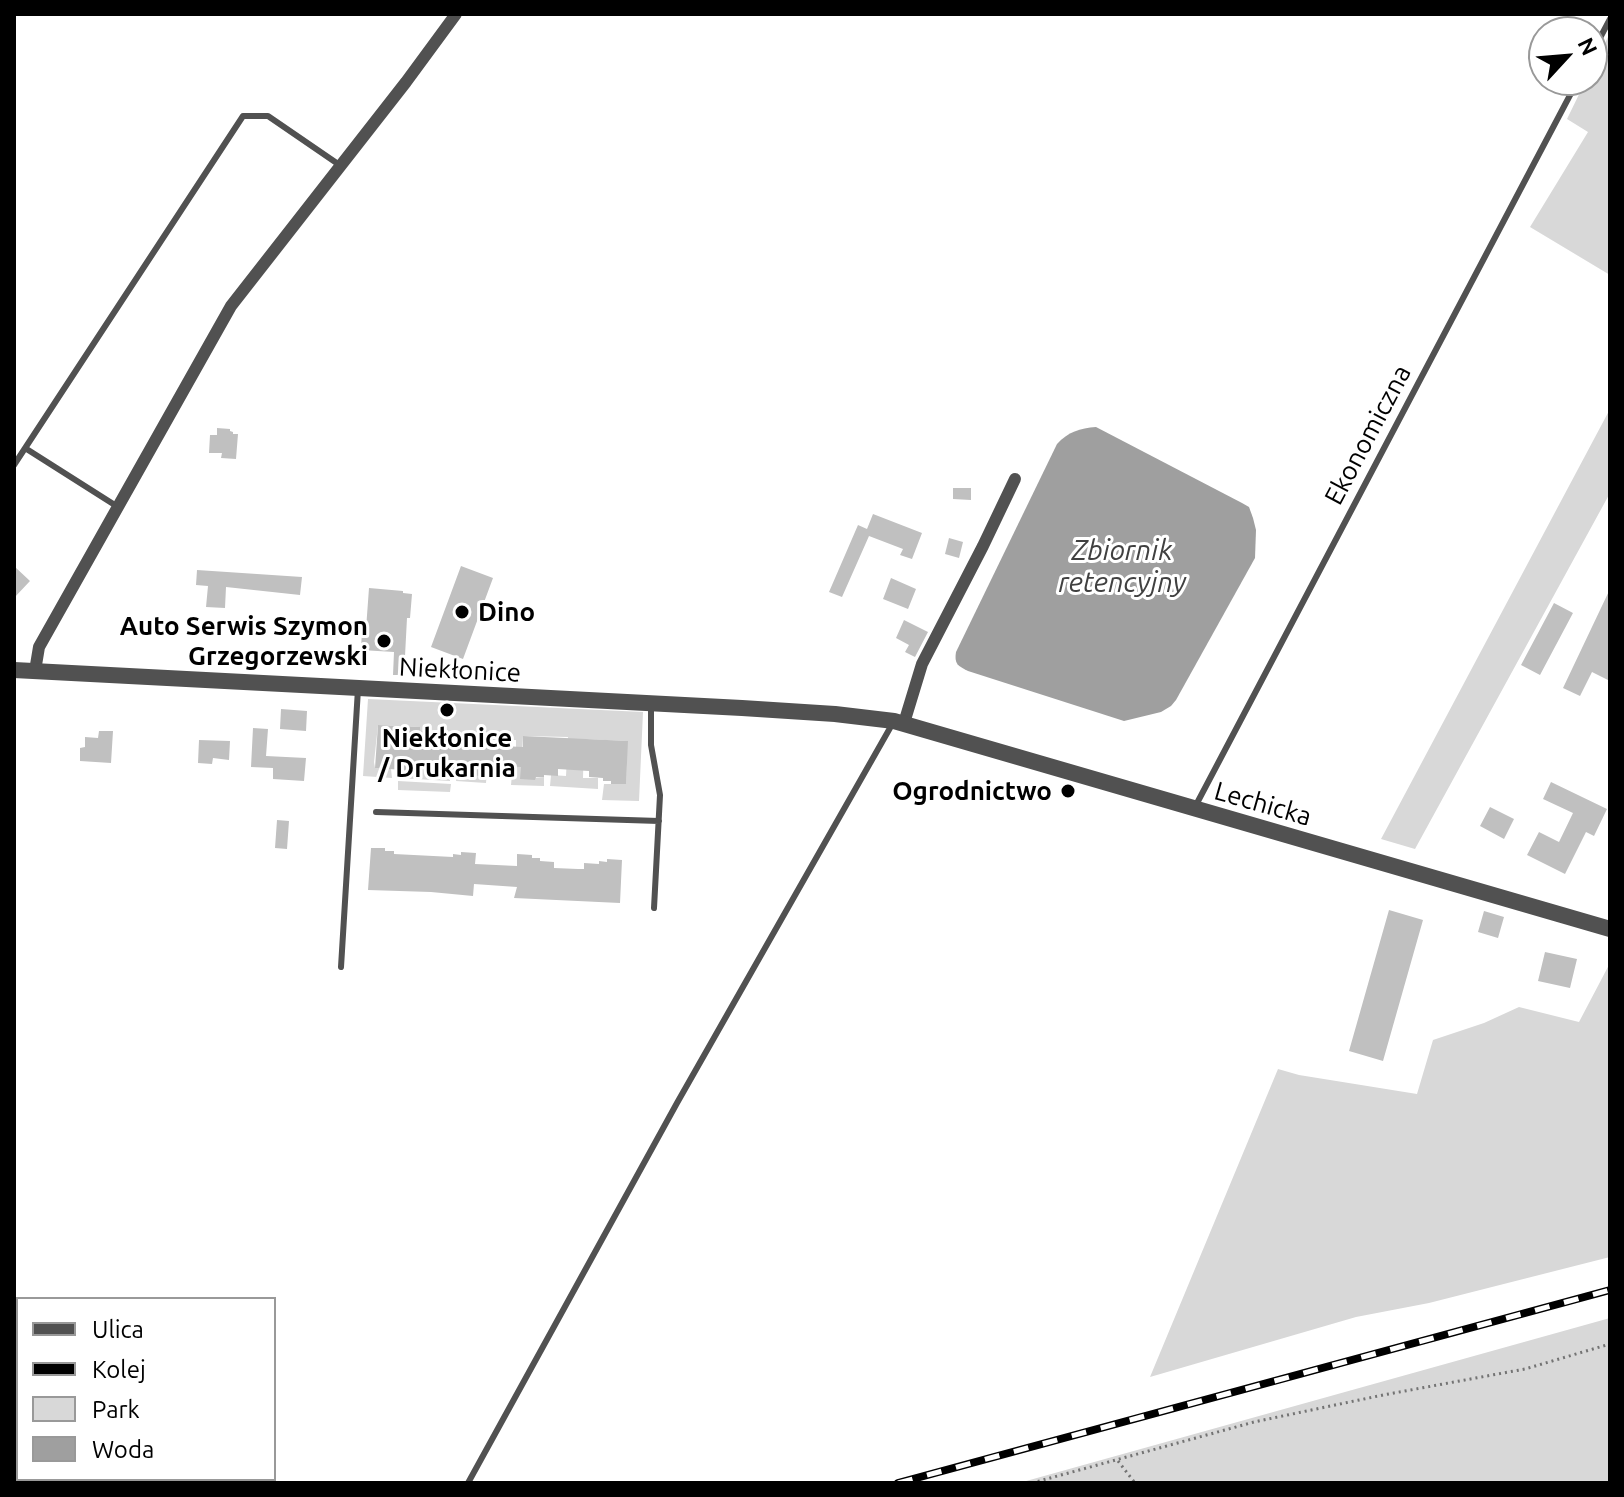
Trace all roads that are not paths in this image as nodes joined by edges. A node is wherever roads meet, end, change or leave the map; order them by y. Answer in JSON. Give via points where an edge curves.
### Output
{"nodes":[{"id":1,"x":456,"y":14,"type":"edge"},
{"id":2,"x":1570,"y":96,"type":"edge"},
{"id":3,"x":341,"y":166,"type":"junction"},
{"id":4,"x":25,"y":448,"type":"junction"},
{"id":5,"x":14,"y":465,"type":"edge"},
{"id":6,"x":1015,"y":479,"type":"dead end"},
{"id":7,"x":118,"y":507,"type":"junction"},
{"id":8,"x":14,"y":670,"type":"edge"},
{"id":9,"x":35,"y":671,"type":"junction"},
{"id":10,"x":358,"y":689,"type":"junction"},
{"id":11,"x":651,"y":704,"type":"junction"},
{"id":12,"x":899,"y":722,"type":"junction"},
{"id":13,"x":1195,"y":809,"type":"junction"},
{"id":14,"x":376,"y":812,"type":"dead end"},
{"id":15,"x":659,"y":821,"type":"junction"},
{"id":16,"x":654,"y":908,"type":"dead end"},
{"id":17,"x":1610,"y":929,"type":"edge"},
{"id":18,"x":341,"y":967,"type":"dead end"},
{"id":19,"x":468,"y":1483,"type":"edge"}],
"edges":[{"from":1,"to":3,"type":"street"},
{"from":2,"to":13,"type":"lane","name":"Ekonomiczna"},
{"from":3,"to":4,"type":"lane","via":[[268,116],[243,116]]},
{"from":3,"to":7,"type":"street","via":[[231,306]]},
{"from":4,"to":5,"type":"lane"},
{"from":4,"to":7,"type":"lane"},
{"from":6,"to":12,"type":"street","via":[[922,664]]},
{"from":7,"to":9,"type":"street","via":[[39,647]]},
{"from":8,"to":9,"type":"street","name":"Niekłonice"},
{"from":9,"to":10,"type":"street","name":"Niekłonice"},
{"from":10,"to":11,"type":"street","name":"Niekłonice"},
{"from":10,"to":18,"type":"lane"},
{"from":11,"to":12,"type":"street","name":"Niekłonice"},
{"from":11,"to":15,"type":"lane"},
{"from":12,"to":13,"type":"street","name":"Lechicka"},
{"from":12,"to":19,"type":"lane","via":[[677,1103]]},
{"from":13,"to":17,"type":"street","name":"Lechicka"},
{"from":14,"to":15,"type":"lane"},
{"from":15,"to":16,"type":"lane"}]}
